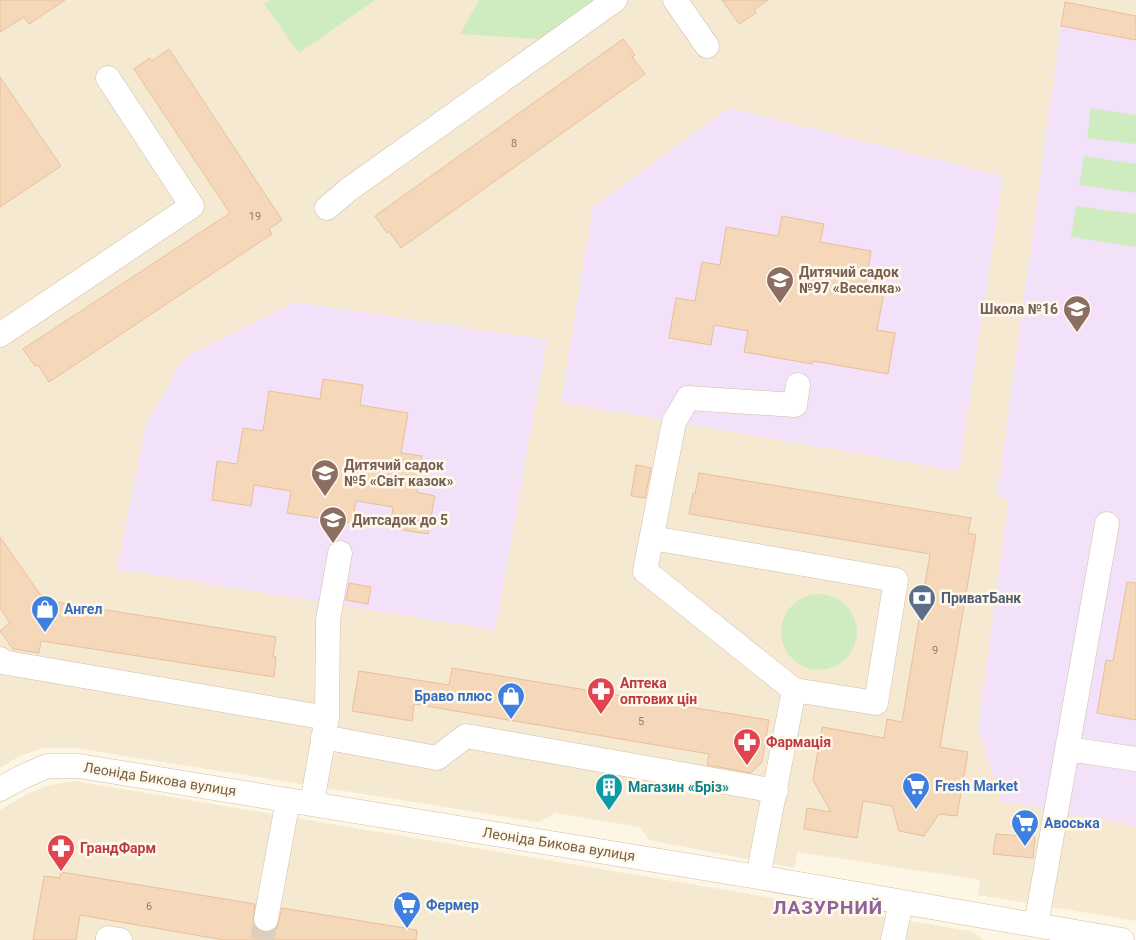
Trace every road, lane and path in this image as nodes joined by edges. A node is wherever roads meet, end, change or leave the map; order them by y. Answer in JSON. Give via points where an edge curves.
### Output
{"nodes":[{"id":1,"x":616,"y":0,"type":"edge"},
{"id":2,"x":675,"y":0,"type":"edge"},
{"id":3,"x":707,"y":46,"type":"dead end"},
{"id":4,"x":108,"y":78,"type":"dead end"},
{"id":5,"x":328,"y":208,"type":"dead end"},
{"id":6,"x":0,"y":335,"type":"edge"},
{"id":7,"x":798,"y":385,"type":"dead end"},
{"id":8,"x":1107,"y":524,"type":"dead end"},
{"id":9,"x":652,"y":538,"type":"junction"},
{"id":10,"x":340,"y":553,"type":"dead end"},
{"id":11,"x":0,"y":659,"type":"edge"},
{"id":12,"x":794,"y":690,"type":"junction"},
{"id":13,"x":325,"y":728,"type":"junction"},
{"id":14,"x":1067,"y":749,"type":"junction"},
{"id":15,"x":1136,"y":759,"type":"edge"},
{"id":16,"x":0,"y":790,"type":"edge"},
{"id":17,"x":776,"y":791,"type":"junction"},
{"id":18,"x":288,"y":800,"type":"junction"},
{"id":19,"x":312,"y":804,"type":"junction"},
{"id":20,"x":758,"y":877,"type":"junction"},
{"id":21,"x":901,"y":902,"type":"junction"},
{"id":22,"x":266,"y":918,"type":"tunnel mouth"},
{"id":23,"x":1036,"y":925,"type":"junction"},
{"id":24,"x":108,"y":940,"type":"edge"},
{"id":25,"x":120,"y":940,"type":"edge"},
{"id":26,"x":893,"y":940,"type":"edge"},
{"id":27,"x":1122,"y":940,"type":"edge"}],
"edges":[{"from":1,"to":5,"type":"street"},
{"from":2,"to":3,"type":"street"},
{"from":4,"to":6,"type":"street","via":[[192,206]]},
{"from":7,"to":9,"type":"street","via":[[795,405],[688,398],[674,422]]},
{"from":8,"to":14,"type":"street"},
{"from":9,"to":12,"type":"street","via":[[645,571]]},
{"from":9,"to":12,"type":"street","via":[[896,580],[876,703]]},
{"from":10,"to":13,"type":"street","via":[[328,620]]},
{"from":11,"to":13,"type":"street","via":[[2,662]]},
{"from":12,"to":17,"type":"street"},
{"from":13,"to":17,"type":"street","via":[[437,758],[466,736]]},
{"from":13,"to":19,"type":"street"},
{"from":14,"to":15,"type":"street"},
{"from":14,"to":23,"type":"street"},
{"from":16,"to":18,"type":"street","name":"Леоніда Бикова вулиця","via":[[46,766],[79,766]]},
{"from":17,"to":20,"type":"street"},
{"from":18,"to":19,"type":"street","name":"Леоніда Бикова вулиця"},
{"from":18,"to":22,"type":"street"},
{"from":19,"to":20,"type":"street","name":"Леоніда Бикова вулиця"},
{"from":20,"to":21,"type":"street","name":"Леоніда Бикова вулиця"},
{"from":21,"to":23,"type":"street","name":"Леоніда Бикова вулиця"},
{"from":21,"to":26,"type":"street"},
{"from":23,"to":27,"type":"street","name":"Леоніда Бикова вулиця"},
{"from":24,"to":25,"type":"street"}]}
